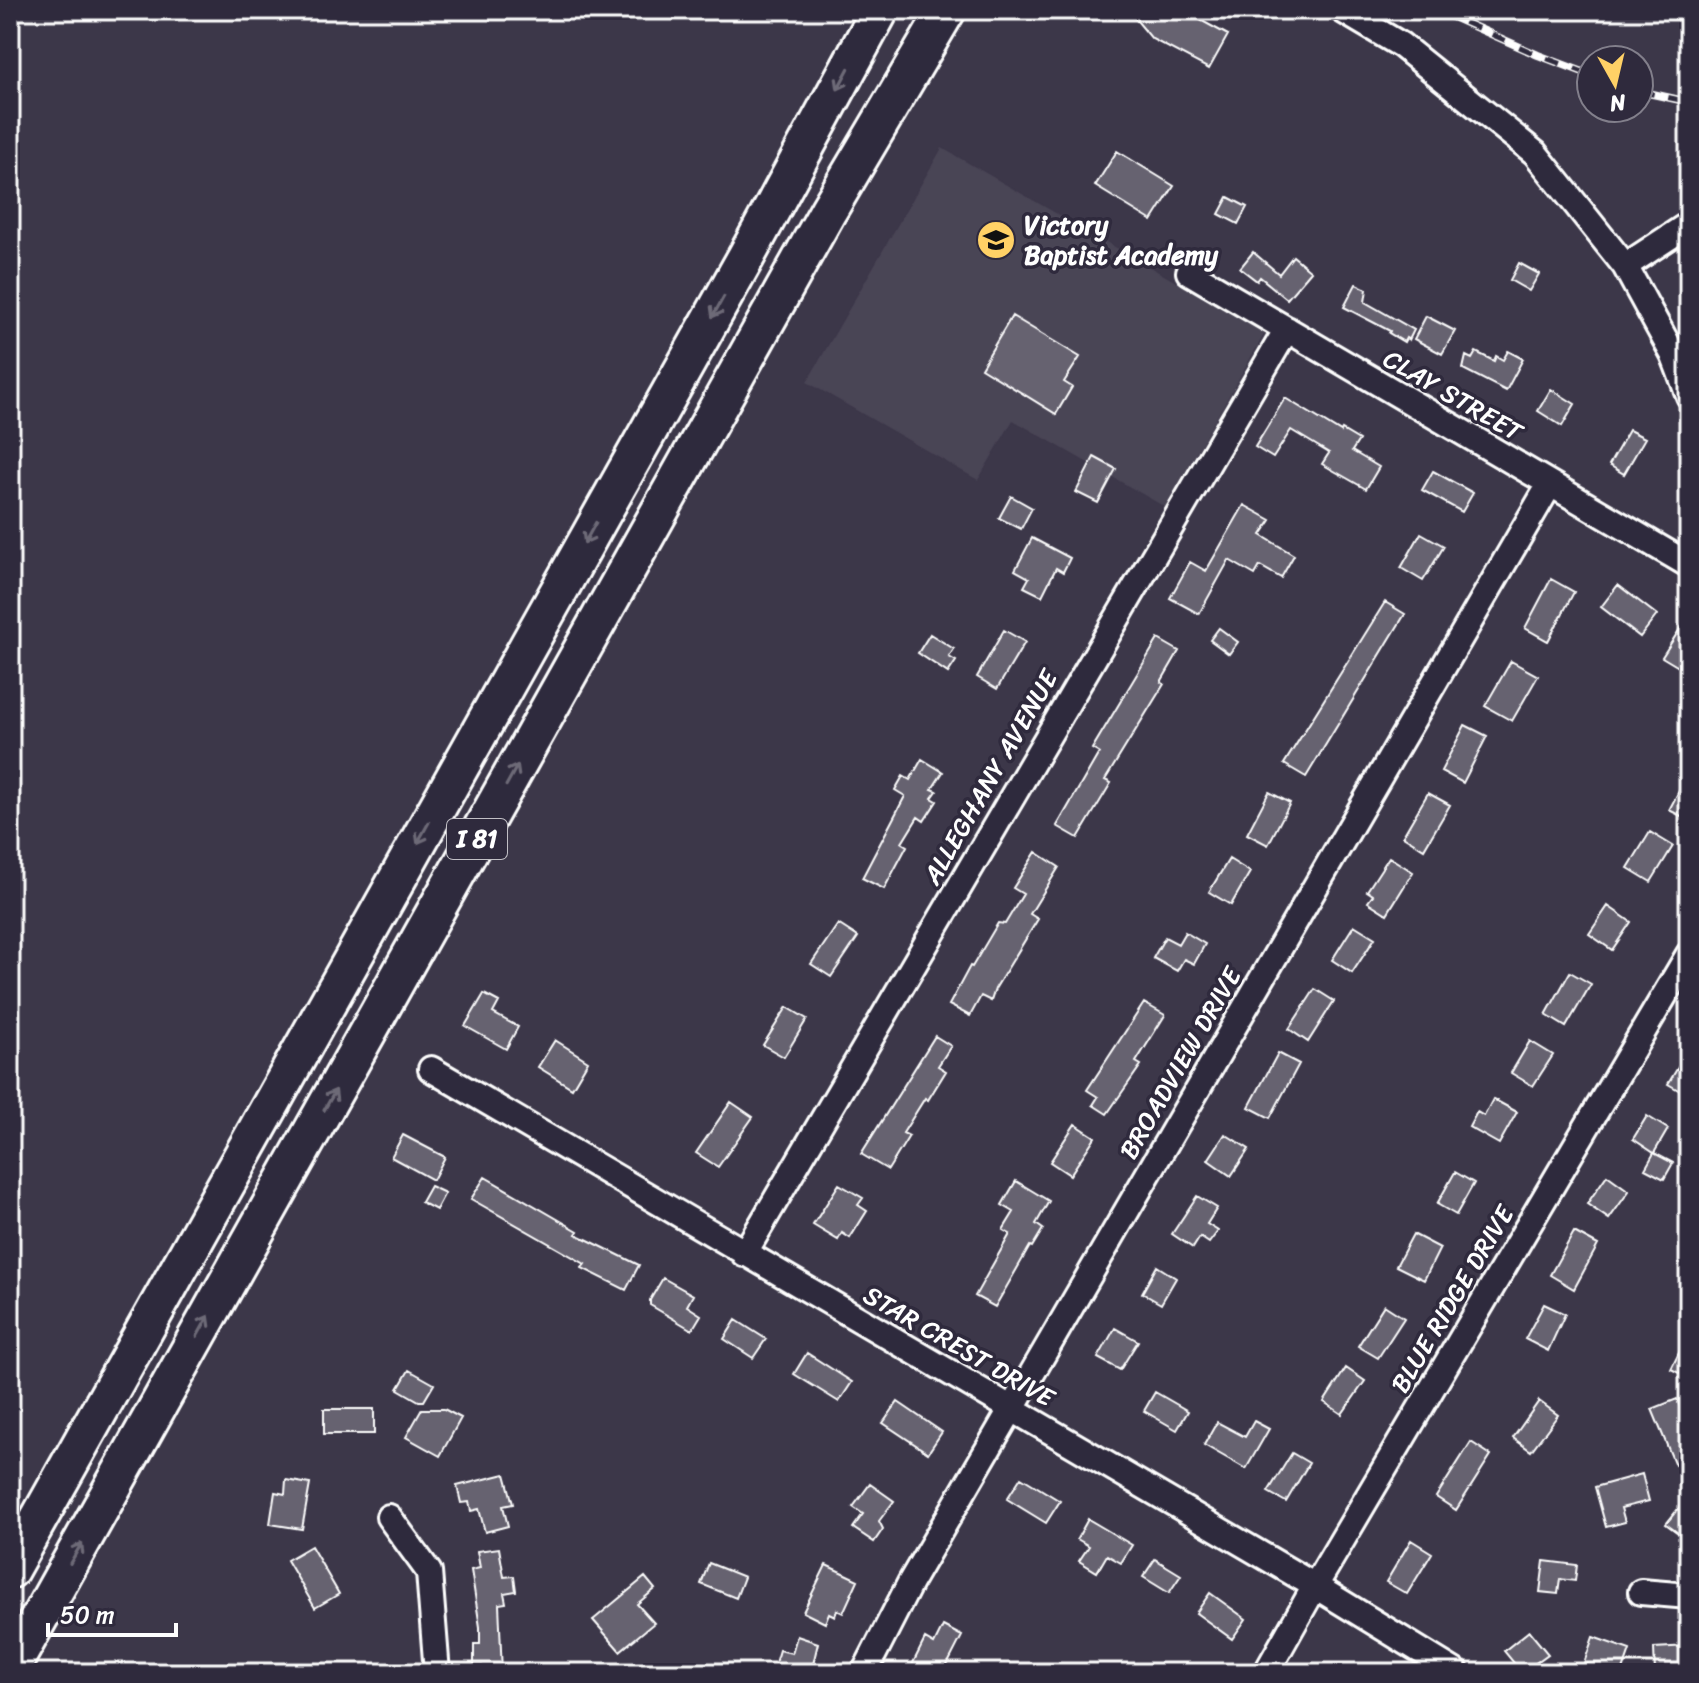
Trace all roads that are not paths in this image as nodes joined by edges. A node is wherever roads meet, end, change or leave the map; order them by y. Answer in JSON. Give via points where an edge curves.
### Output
{"nodes":[{"id":1,"x":880,"y":10,"type":"edge"},
{"id":2,"x":947,"y":10,"type":"edge"},
{"id":3,"x":1342,"y":10,"type":"edge"},
{"id":4,"x":1689,"y":224,"type":"edge"},
{"id":5,"x":1625,"y":266,"type":"junction"},
{"id":6,"x":1189,"y":272,"type":"dead end"},
{"id":7,"x":1287,"y":329,"type":"junction"},
{"id":8,"x":1689,"y":396,"type":"edge"},
{"id":9,"x":1550,"y":484,"type":"junction"},
{"id":10,"x":1689,"y":565,"type":"edge"},
{"id":11,"x":1689,"y":954,"type":"edge"},
{"id":12,"x":431,"y":1069,"type":"dead end"},
{"id":13,"x":744,"y":1254,"type":"junction"},
{"id":14,"x":1012,"y":1409,"type":"junction"},
{"id":15,"x":389,"y":1517,"type":"dead end"},
{"id":16,"x":10,"y":1570,"type":"edge"},
{"id":17,"x":1315,"y":1586,"type":"junction"},
{"id":18,"x":1641,"y":1592,"type":"dead end"},
{"id":19,"x":1689,"y":1596,"type":"edge"},
{"id":20,"x":10,"y":1670,"type":"edge"},
{"id":21,"x":437,"y":1673,"type":"edge"},
{"id":22,"x":864,"y":1673,"type":"edge"},
{"id":23,"x":1266,"y":1673,"type":"edge"},
{"id":24,"x":1457,"y":1673,"type":"edge"}],
"edges":[{"from":1,"to":16,"type":"highway","number":"I 81","one_way":true},
{"from":20,"to":2,"type":"highway","number":"I 81","one_way":true,"via":[[812,239]]},
{"from":3,"to":5,"type":"street","via":[[1401,45],[1535,153]]},
{"from":4,"to":5,"type":"street"},
{"from":5,"to":8,"type":"street","via":[[1673,354]]},
{"from":6,"to":7,"type":"street","name":"CLAY STREET"},
{"from":7,"to":9,"type":"street","name":"CLAY STREET"},
{"from":7,"to":13,"type":"street","name":"ALLEGHANY AVENUE"},
{"from":9,"to":10,"type":"street","name":"CLAY STREET"},
{"from":9,"to":14,"type":"street","name":"BROADVIEW DRIVE"},
{"from":11,"to":17,"type":"street","name":"BLUE RIDGE DRIVE"},
{"from":12,"to":13,"type":"street","name":"STAR CREST DRIVE"},
{"from":13,"to":14,"type":"street","name":"STAR CREST DRIVE"},
{"from":14,"to":17,"type":"street","name":"STAR CREST DRIVE"},
{"from":14,"to":22,"type":"street","name":"BROADVIEW DRIVE"},
{"from":15,"to":21,"type":"street","via":[[429,1572]]},
{"from":17,"to":23,"type":"street","name":"BLUE RIDGE DRIVE"},
{"from":17,"to":24,"type":"street","name":"STAR CREST DRIVE"},
{"from":18,"to":19,"type":"street"}]}
